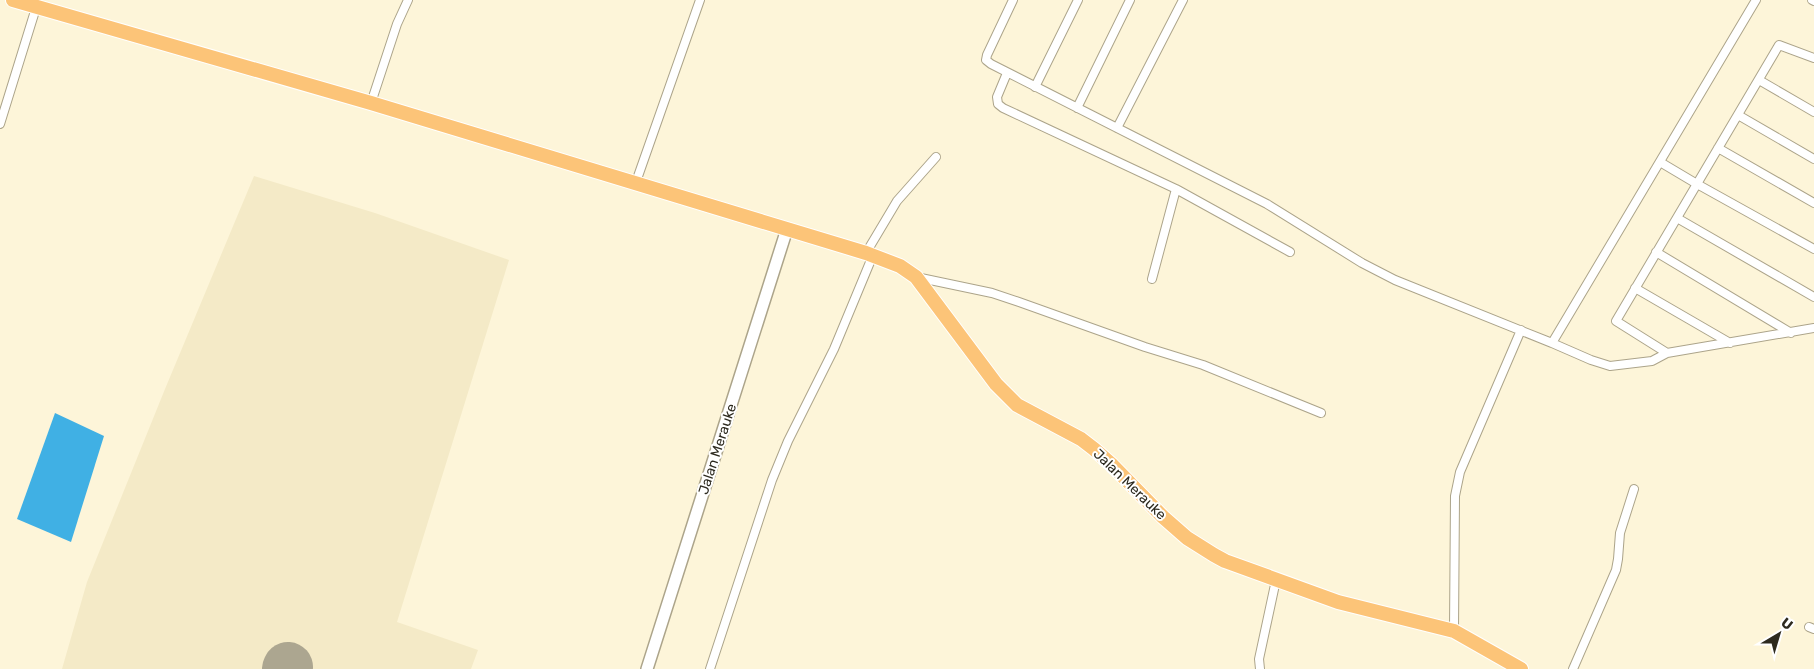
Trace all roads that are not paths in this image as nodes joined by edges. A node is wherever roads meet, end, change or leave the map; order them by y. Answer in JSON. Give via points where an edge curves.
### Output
{"nodes":[{"id":1,"x":13,"y":0,"type":"edge"},
{"id":2,"x":408,"y":0,"type":"edge"},
{"id":3,"x":700,"y":0,"type":"edge"},
{"id":4,"x":1013,"y":0,"type":"edge"},
{"id":5,"x":1078,"y":0,"type":"edge"},
{"id":6,"x":1130,"y":0,"type":"edge"},
{"id":7,"x":1183,"y":0,"type":"edge"},
{"id":8,"x":1756,"y":0,"type":"edge"},
{"id":9,"x":37,"y":5,"type":"edge"},
{"id":10,"x":1814,"y":58,"type":"edge"},
{"id":11,"x":1007,"y":73,"type":"junction"},
{"id":12,"x":1759,"y":80,"type":"junction"},
{"id":13,"x":1035,"y":87,"type":"junction"},
{"id":14,"x":371,"y":103,"type":"junction"},
{"id":15,"x":1077,"y":108,"type":"junction"},
{"id":16,"x":1814,"y":112,"type":"edge"},
{"id":17,"x":1738,"y":115,"type":"junction"},
{"id":18,"x":0,"y":124,"type":"edge"},
{"id":19,"x":1117,"y":128,"type":"junction"},
{"id":20,"x":1718,"y":148,"type":"junction"},
{"id":21,"x":936,"y":157,"type":"dead end"},
{"id":22,"x":1814,"y":159,"type":"edge"},
{"id":23,"x":1660,"y":162,"type":"junction"},
{"id":24,"x":636,"y":182,"type":"junction"},
{"id":25,"x":1697,"y":184,"type":"junction"},
{"id":26,"x":1176,"y":189,"type":"junction"},
{"id":27,"x":1814,"y":204,"type":"edge"},
{"id":28,"x":1677,"y":218,"type":"junction"},
{"id":29,"x":787,"y":229,"type":"junction"},
{"id":30,"x":1814,"y":249,"type":"edge"},
{"id":31,"x":1290,"y":252,"type":"dead end"},
{"id":32,"x":1656,"y":252,"type":"junction"},
{"id":33,"x":869,"y":254,"type":"junction"},
{"id":34,"x":916,"y":277,"type":"junction"},
{"id":35,"x":1152,"y":280,"type":"dead end"},
{"id":36,"x":1635,"y":288,"type":"junction"},
{"id":37,"x":1814,"y":297,"type":"edge"},
{"id":38,"x":1814,"y":328,"type":"edge"},
{"id":39,"x":1521,"y":330,"type":"junction"},
{"id":40,"x":1791,"y":333,"type":"junction"},
{"id":41,"x":1552,"y":343,"type":"junction"},
{"id":42,"x":1730,"y":343,"type":"junction"},
{"id":43,"x":1667,"y":353,"type":"junction"},
{"id":44,"x":1321,"y":413,"type":"dead end"},
{"id":45,"x":1634,"y":489,"type":"dead end"},
{"id":46,"x":1276,"y":580,"type":"junction"},
{"id":47,"x":1454,"y":630,"type":"junction"},
{"id":48,"x":647,"y":669,"type":"edge"},
{"id":49,"x":710,"y":669,"type":"edge"},
{"id":50,"x":1260,"y":669,"type":"edge"},
{"id":51,"x":1522,"y":669,"type":"edge"},
{"id":52,"x":1573,"y":669,"type":"edge"}],
"edges":[{"from":1,"to":9,"type":"highway","name":"Jalan Merauke"},
{"from":2,"to":14,"type":"street"},
{"from":3,"to":24,"type":"street"},
{"from":4,"to":11,"type":"street","via":[[986,57],[987,61]]},
{"from":5,"to":13,"type":"street"},
{"from":6,"to":15,"type":"street"},
{"from":7,"to":19,"type":"street"},
{"from":8,"to":23,"type":"street"},
{"from":9,"to":14,"type":"highway","name":"Jalan Merauke"},
{"from":9,"to":18,"type":"street"},
{"from":10,"to":12,"type":"street","via":[[1779,45]]},
{"from":11,"to":13,"type":"street"},
{"from":11,"to":26,"type":"street","via":[[997,97],[1003,108]]},
{"from":12,"to":16,"type":"street"},
{"from":12,"to":17,"type":"street"},
{"from":13,"to":15,"type":"street"},
{"from":14,"to":24,"type":"highway","name":"Jalan Merauke"},
{"from":15,"to":19,"type":"street"},
{"from":17,"to":20,"type":"street"},
{"from":17,"to":22,"type":"street"},
{"from":19,"to":39,"type":"street","via":[[1267,204],[1378,272]]},
{"from":20,"to":25,"type":"street"},
{"from":20,"to":27,"type":"street"},
{"from":21,"to":33,"type":"street","via":[[897,201]]},
{"from":23,"to":25,"type":"street"},
{"from":23,"to":41,"type":"street"},
{"from":24,"to":29,"type":"highway","name":"Jalan Merauke"},
{"from":25,"to":28,"type":"street"},
{"from":25,"to":30,"type":"street"},
{"from":26,"to":31,"type":"street"},
{"from":26,"to":35,"type":"street"},
{"from":28,"to":32,"type":"street"},
{"from":28,"to":37,"type":"street"},
{"from":29,"to":33,"type":"highway","name":"Jalan Merauke"},
{"from":29,"to":48,"type":"street","name":"Jalan Merauke"},
{"from":32,"to":36,"type":"street"},
{"from":32,"to":40,"type":"street"},
{"from":33,"to":34,"type":"highway","name":"Jalan Merauke","via":[[900,266]]},
{"from":33,"to":49,"type":"street","via":[[834,349],[788,440],[772,480]]},
{"from":34,"to":44,"type":"street","via":[[1019,302],[1203,365]]},
{"from":34,"to":46,"type":"highway","name":"Jalan Merauke","via":[[996,384],[1017,405],[1094,449],[1187,538],[1225,561]]},
{"from":36,"to":42,"type":"street"},
{"from":36,"to":43,"type":"street","via":[[1616,321]]},
{"from":38,"to":40,"type":"street"},
{"from":39,"to":41,"type":"street"},
{"from":39,"to":47,"type":"street","via":[[1458,480],[1455,496]]},
{"from":40,"to":42,"type":"street"},
{"from":41,"to":43,"type":"street","via":[[1610,366],[1652,361]]},
{"from":42,"to":43,"type":"street"},
{"from":45,"to":52,"type":"street","via":[[1620,533],[1616,570]]},
{"from":46,"to":47,"type":"highway","name":"Jalan Merauke","via":[[1338,602]]},
{"from":46,"to":50,"type":"street","via":[[1259,659]]},
{"from":47,"to":51,"type":"highway","name":"Jalan Merauke"}]}
